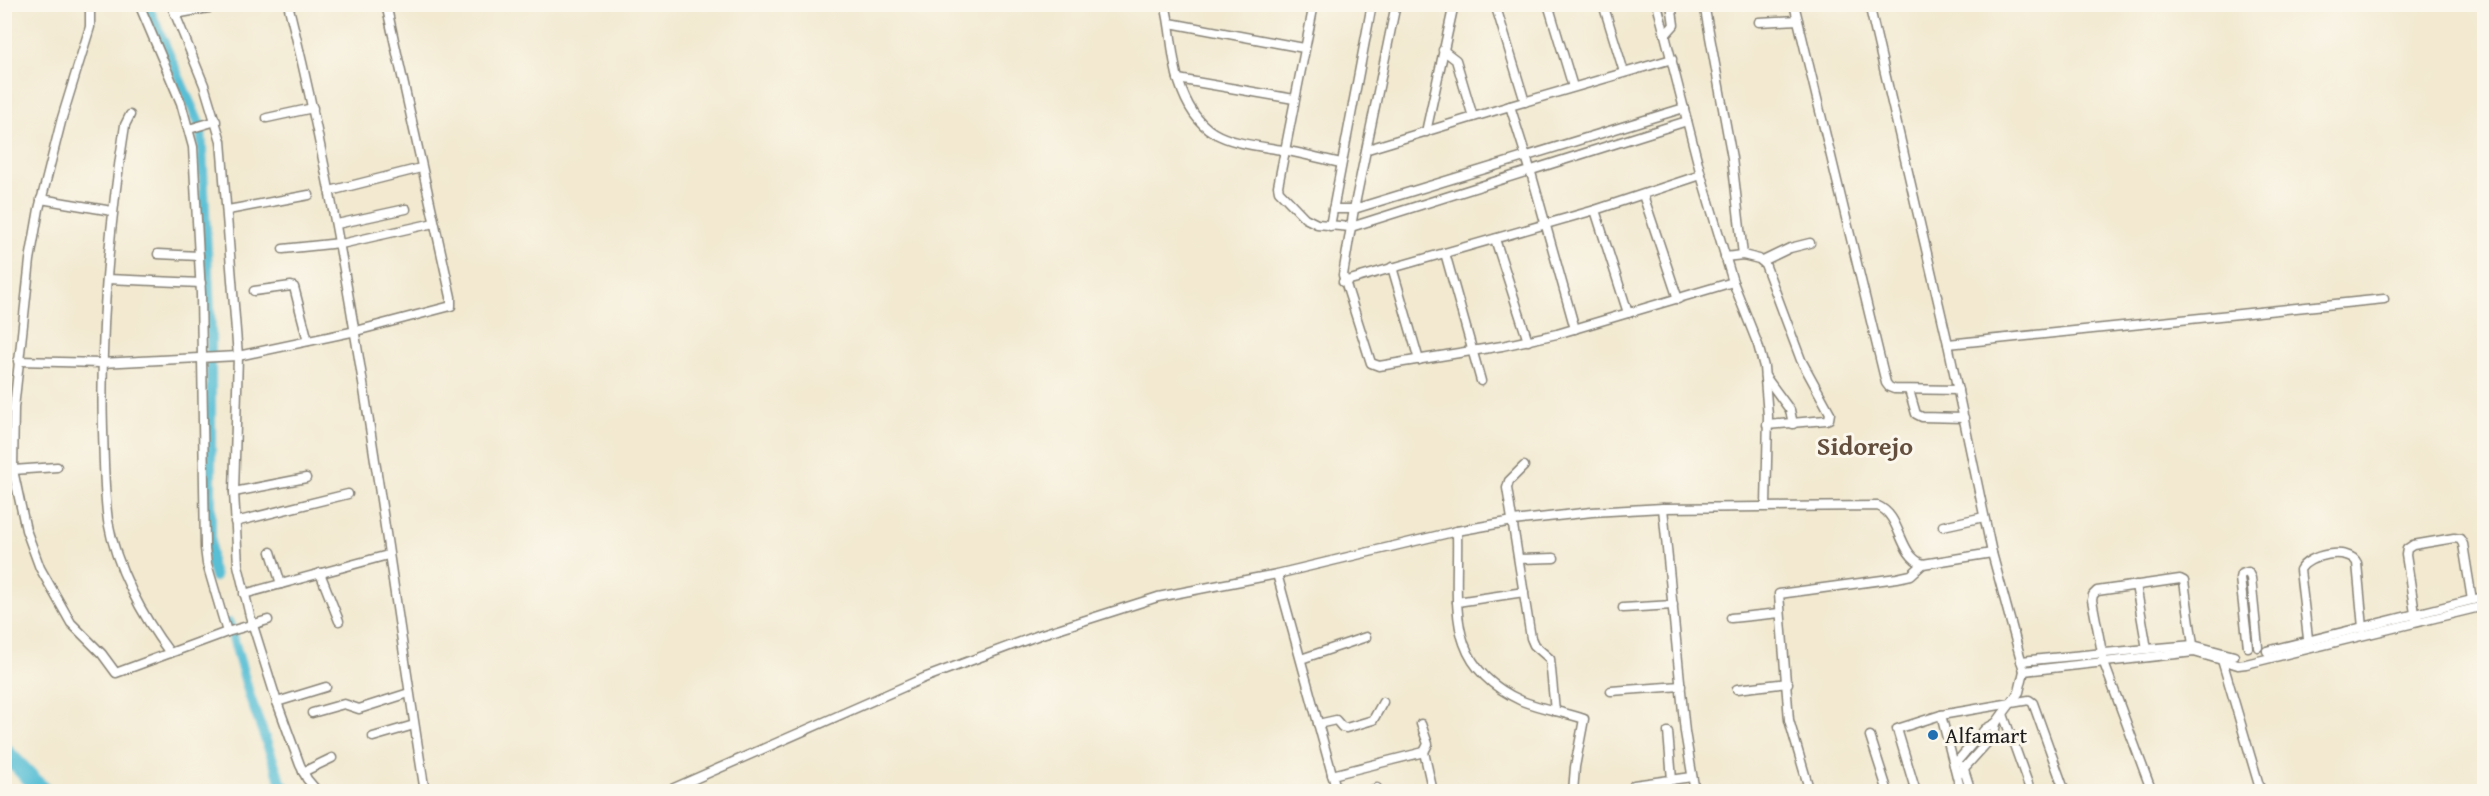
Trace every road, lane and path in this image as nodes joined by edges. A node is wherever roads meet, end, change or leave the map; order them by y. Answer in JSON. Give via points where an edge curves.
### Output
{"nodes":[{"id":1,"x":90,"y":4,"type":"edge"},
{"id":2,"x":139,"y":4,"type":"edge"},
{"id":3,"x":171,"y":4,"type":"edge"},
{"id":4,"x":288,"y":4,"type":"edge"},
{"id":5,"x":386,"y":4,"type":"edge"},
{"id":6,"x":1165,"y":4,"type":"edge"},
{"id":7,"x":1314,"y":4,"type":"edge"},
{"id":8,"x":1372,"y":4,"type":"edge"},
{"id":9,"x":1396,"y":4,"type":"edge"},
{"id":10,"x":1454,"y":4,"type":"edge"},
{"id":11,"x":1495,"y":4,"type":"edge"},
{"id":12,"x":1548,"y":4,"type":"edge"},
{"id":13,"x":1603,"y":4,"type":"edge"},
{"id":14,"x":1657,"y":4,"type":"edge"},
{"id":15,"x":1671,"y":4,"type":"edge"},
{"id":16,"x":1704,"y":4,"type":"edge"},
{"id":17,"x":1794,"y":4,"type":"edge"},
{"id":18,"x":1869,"y":4,"type":"edge"},
{"id":19,"x":214,"y":7,"type":"dead end"},
{"id":20,"x":174,"y":14,"type":"junction"},
{"id":21,"x":1798,"y":20,"type":"junction"},
{"id":22,"x":1759,"y":22,"type":"dead end"},
{"id":23,"x":1170,"y":23,"type":"junction"},
{"id":24,"x":1665,"y":34,"type":"junction"},
{"id":25,"x":1304,"y":48,"type":"junction"},
{"id":26,"x":1443,"y":51,"type":"junction"},
{"id":27,"x":1672,"y":59,"type":"junction"},
{"id":28,"x":1624,"y":72,"type":"junction"},
{"id":29,"x":1178,"y":79,"type":"junction"},
{"id":30,"x":1573,"y":87,"type":"junction"},
{"id":31,"x":1294,"y":99,"type":"junction"},
{"id":32,"x":1525,"y":102,"type":"junction"},
{"id":33,"x":1510,"y":106,"type":"junction"},
{"id":34,"x":313,"y":108,"type":"junction"},
{"id":35,"x":1684,"y":108,"type":"junction"},
{"id":36,"x":130,"y":115,"type":"dead end"},
{"id":37,"x":1473,"y":117,"type":"junction"},
{"id":38,"x":267,"y":118,"type":"dead end"},
{"id":39,"x":1687,"y":121,"type":"junction"},
{"id":40,"x":213,"y":122,"type":"junction"},
{"id":41,"x":190,"y":129,"type":"junction"},
{"id":42,"x":1426,"y":132,"type":"junction"},
{"id":43,"x":1368,"y":149,"type":"junction"},
{"id":44,"x":1285,"y":150,"type":"junction"},
{"id":45,"x":1527,"y":157,"type":"junction"},
{"id":46,"x":1341,"y":163,"type":"junction"},
{"id":47,"x":422,"y":168,"type":"junction"},
{"id":48,"x":1530,"y":169,"type":"junction"},
{"id":49,"x":1701,"y":175,"type":"junction"},
{"id":50,"x":330,"y":191,"type":"junction"},
{"id":51,"x":309,"y":195,"type":"dead end"},
{"id":52,"x":1643,"y":195,"type":"junction"},
{"id":53,"x":41,"y":200,"type":"junction"},
{"id":54,"x":406,"y":209,"type":"dead end"},
{"id":55,"x":1333,"y":209,"type":"junction"},
{"id":56,"x":1354,"y":209,"type":"junction"},
{"id":57,"x":228,"y":210,"type":"junction"},
{"id":58,"x":1595,"y":210,"type":"junction"},
{"id":59,"x":112,"y":211,"type":"junction"},
{"id":60,"x":434,"y":223,"type":"junction"},
{"id":61,"x":338,"y":224,"type":"junction"},
{"id":62,"x":1545,"y":224,"type":"junction"},
{"id":63,"x":1330,"y":226,"type":"junction"},
{"id":64,"x":1351,"y":227,"type":"junction"},
{"id":65,"x":1495,"y":239,"type":"junction"},
{"id":66,"x":1810,"y":243,"type":"dead end"},
{"id":67,"x":340,"y":244,"type":"junction"},
{"id":68,"x":283,"y":249,"type":"dead end"},
{"id":69,"x":1444,"y":253,"type":"junction"},
{"id":70,"x":158,"y":254,"type":"dead end"},
{"id":71,"x":1743,"y":255,"type":"junction"},
{"id":72,"x":199,"y":256,"type":"junction"},
{"id":73,"x":1725,"y":256,"type":"junction"},
{"id":74,"x":1762,"y":261,"type":"junction"},
{"id":75,"x":1392,"y":267,"type":"junction"},
{"id":76,"x":107,"y":279,"type":"junction"},
{"id":77,"x":1343,"y":282,"type":"junction"},
{"id":78,"x":1732,"y":282,"type":"junction"},
{"id":79,"x":201,"y":283,"type":"junction"},
{"id":80,"x":254,"y":291,"type":"dead end"},
{"id":81,"x":1678,"y":299,"type":"junction"},
{"id":82,"x":2384,"y":299,"type":"dead end"},
{"id":83,"x":1628,"y":313,"type":"junction"},
{"id":84,"x":1575,"y":329,"type":"junction"},
{"id":85,"x":356,"y":331,"type":"junction"},
{"id":86,"x":308,"y":341,"type":"junction"},
{"id":87,"x":1528,"y":341,"type":"junction"},
{"id":88,"x":1948,"y":344,"type":"junction"},
{"id":89,"x":1473,"y":351,"type":"junction"},
{"id":90,"x":234,"y":357,"type":"junction"},
{"id":91,"x":204,"y":359,"type":"junction"},
{"id":92,"x":1419,"y":360,"type":"junction"},
{"id":93,"x":18,"y":361,"type":"junction"},
{"id":94,"x":101,"y":363,"type":"junction"},
{"id":95,"x":1765,"y":376,"type":"junction"},
{"id":96,"x":1481,"y":381,"type":"dead end"},
{"id":97,"x":1909,"y":390,"type":"junction"},
{"id":98,"x":1958,"y":390,"type":"junction"},
{"id":99,"x":1964,"y":418,"type":"junction"},
{"id":100,"x":1792,"y":424,"type":"junction"},
{"id":101,"x":1767,"y":425,"type":"junction"},
{"id":102,"x":1524,"y":466,"type":"dead end"},
{"id":103,"x":57,"y":467,"type":"dead end"},
{"id":104,"x":13,"y":470,"type":"junction"},
{"id":105,"x":306,"y":478,"type":"dead end"},
{"id":106,"x":234,"y":492,"type":"junction"},
{"id":107,"x":348,"y":494,"type":"dead end"},
{"id":108,"x":1766,"y":506,"type":"junction"},
{"id":109,"x":1663,"y":508,"type":"junction"},
{"id":110,"x":1984,"y":517,"type":"junction"},
{"id":111,"x":1513,"y":521,"type":"junction"},
{"id":112,"x":235,"y":522,"type":"junction"},
{"id":113,"x":1943,"y":526,"type":"dead end"},
{"id":114,"x":1454,"y":532,"type":"junction"},
{"id":115,"x":271,"y":552,"type":"dead end"},
{"id":116,"x":1992,"y":554,"type":"junction"},
{"id":117,"x":388,"y":555,"type":"junction"},
{"id":118,"x":1554,"y":558,"type":"dead end"},
{"id":119,"x":1519,"y":559,"type":"junction"},
{"id":120,"x":1923,"y":564,"type":"junction"},
{"id":121,"x":320,"y":573,"type":"junction"},
{"id":122,"x":1277,"y":574,"type":"junction"},
{"id":123,"x":281,"y":584,"type":"junction"},
{"id":124,"x":2136,"y":585,"type":"junction"},
{"id":125,"x":1524,"y":592,"type":"junction"},
{"id":126,"x":244,"y":594,"type":"junction"},
{"id":127,"x":2484,"y":597,"type":"edge"},
{"id":128,"x":2472,"y":600,"type":"junction"},
{"id":129,"x":1457,"y":602,"type":"junction"},
{"id":130,"x":1673,"y":605,"type":"junction"},
{"id":131,"x":2484,"y":606,"type":"edge"},
{"id":132,"x":1623,"y":608,"type":"dead end"},
{"id":133,"x":1780,"y":613,"type":"junction"},
{"id":134,"x":1731,"y":618,"type":"dead end"},
{"id":135,"x":2416,"y":619,"type":"junction"},
{"id":136,"x":268,"y":620,"type":"dead end"},
{"id":137,"x":339,"y":621,"type":"dead end"},
{"id":138,"x":252,"y":624,"type":"junction"},
{"id":139,"x":2363,"y":628,"type":"junction"},
{"id":140,"x":228,"y":632,"type":"junction"},
{"id":141,"x":1365,"y":637,"type":"dead end"},
{"id":142,"x":2309,"y":646,"type":"junction"},
{"id":143,"x":2248,"y":647,"type":"junction"},
{"id":144,"x":2194,"y":648,"type":"junction"},
{"id":145,"x":2147,"y":649,"type":"junction"},
{"id":146,"x":2265,"y":652,"type":"junction"},
{"id":147,"x":170,"y":653,"type":"junction"},
{"id":148,"x":1301,"y":659,"type":"junction"},
{"id":149,"x":2103,"y":659,"type":"junction"},
{"id":150,"x":2229,"y":660,"type":"junction"},
{"id":151,"x":2022,"y":661,"type":"junction"},
{"id":152,"x":2024,"y":671,"type":"junction"},
{"id":153,"x":1788,"y":683,"type":"junction"},
{"id":154,"x":1681,"y":686,"type":"junction"},
{"id":155,"x":326,"y":687,"type":"dead end"},
{"id":156,"x":1737,"y":689,"type":"dead end"},
{"id":157,"x":1611,"y":691,"type":"dead end"},
{"id":158,"x":409,"y":693,"type":"junction"},
{"id":159,"x":277,"y":702,"type":"junction"},
{"id":160,"x":1383,"y":702,"type":"dead end"},
{"id":161,"x":2010,"y":704,"type":"junction"},
{"id":162,"x":1555,"y":711,"type":"junction"},
{"id":163,"x":312,"y":713,"type":"dead end"},
{"id":164,"x":2002,"y":714,"type":"junction"},
{"id":165,"x":1941,"y":716,"type":"junction"},
{"id":166,"x":1996,"y":723,"type":"junction"},
{"id":167,"x":1318,"y":724,"type":"junction"},
{"id":168,"x":1421,"y":724,"type":"dead end"},
{"id":169,"x":414,"y":725,"type":"junction"},
{"id":170,"x":1668,"y":732,"type":"dead end"},
{"id":171,"x":1870,"y":736,"type":"dead end"},
{"id":172,"x":373,"y":737,"type":"dead end"},
{"id":173,"x":1978,"y":737,"type":"junction"},
{"id":174,"x":1986,"y":744,"type":"junction"},
{"id":175,"x":1424,"y":752,"type":"junction"},
{"id":176,"x":1961,"y":757,"type":"junction"},
{"id":177,"x":332,"y":758,"type":"dead end"},
{"id":178,"x":1954,"y":765,"type":"junction"},
{"id":179,"x":1963,"y":768,"type":"junction"},
{"id":180,"x":303,"y":772,"type":"junction"},
{"id":181,"x":1332,"y":776,"type":"junction"},
{"id":182,"x":1957,"y":776,"type":"junction"},
{"id":183,"x":1692,"y":777,"type":"junction"},
{"id":184,"x":1672,"y":780,"type":"junction"},
{"id":185,"x":1634,"y":785,"type":"dead end"},
{"id":186,"x":1377,"y":788,"type":"dead end"},
{"id":187,"x":318,"y":792,"type":"edge"},
{"id":188,"x":425,"y":792,"type":"edge"},
{"id":189,"x":665,"y":792,"type":"edge"},
{"id":190,"x":1337,"y":792,"type":"edge"},
{"id":191,"x":1367,"y":792,"type":"edge"},
{"id":192,"x":1433,"y":792,"type":"edge"},
{"id":193,"x":1573,"y":792,"type":"edge"},
{"id":194,"x":1695,"y":792,"type":"edge"},
{"id":195,"x":1810,"y":792,"type":"edge"},
{"id":196,"x":1888,"y":792,"type":"edge"},
{"id":197,"x":1916,"y":792,"type":"edge"},
{"id":198,"x":1961,"y":792,"type":"edge"},
{"id":199,"x":1971,"y":792,"type":"edge"},
{"id":200,"x":2031,"y":792,"type":"edge"},
{"id":201,"x":2065,"y":792,"type":"edge"},
{"id":202,"x":2152,"y":792,"type":"edge"},
{"id":203,"x":2261,"y":792,"type":"edge"}],
"edges":[{"from":1,"to":53,"type":"street","via":[[90,27]]},
{"from":2,"to":41,"type":"street"},
{"from":3,"to":20,"type":"street"},
{"from":4,"to":34,"type":"street"},
{"from":5,"to":47,"type":"street"},
{"from":6,"to":23,"type":"street"},
{"from":7,"to":25,"type":"street"},
{"from":8,"to":46,"type":"street"},
{"from":9,"to":43,"type":"street"},
{"from":10,"to":26,"type":"street"},
{"from":11,"to":32,"type":"street"},
{"from":12,"to":30,"type":"street"},
{"from":13,"to":28,"type":"street"},
{"from":14,"to":24,"type":"street"},
{"from":15,"to":24,"type":"street","via":[[1674,25]]},
{"from":16,"to":71,"type":"street","via":[[1734,167]]},
{"from":17,"to":21,"type":"street"},
{"from":18,"to":88,"type":"street"},
{"from":19,"to":20,"type":"street"},
{"from":20,"to":40,"type":"street"},
{"from":21,"to":22,"type":"street"},
{"from":21,"to":97,"type":"street","via":[[1886,383]]},
{"from":23,"to":25,"type":"street"},
{"from":23,"to":29,"type":"street"},
{"from":24,"to":27,"type":"street"},
{"from":25,"to":31,"type":"street"},
{"from":26,"to":37,"type":"street","via":[[1456,60]]},
{"from":26,"to":42,"type":"street"},
{"from":27,"to":28,"type":"street"},
{"from":27,"to":35,"type":"street"},
{"from":28,"to":30,"type":"street"},
{"from":29,"to":31,"type":"street"},
{"from":29,"to":44,"type":"street","via":[[1191,111],[1222,139]]},
{"from":30,"to":32,"type":"street"},
{"from":31,"to":44,"type":"street"},
{"from":32,"to":33,"type":"street"},
{"from":33,"to":37,"type":"street"},
{"from":33,"to":45,"type":"street"},
{"from":34,"to":38,"type":"street"},
{"from":34,"to":50,"type":"street"},
{"from":35,"to":39,"type":"street"},
{"from":35,"to":45,"type":"street"},
{"from":36,"to":59,"type":"street","via":[[125,125]]},
{"from":37,"to":42,"type":"street"},
{"from":39,"to":48,"type":"street"},
{"from":39,"to":49,"type":"street"},
{"from":40,"to":41,"type":"street"},
{"from":40,"to":57,"type":"street","via":[[221,141]]},
{"from":41,"to":72,"type":"street"},
{"from":42,"to":43,"type":"street"},
{"from":43,"to":56,"type":"street"},
{"from":44,"to":46,"type":"street"},
{"from":44,"to":63,"type":"street","via":[[1279,191],[1305,218]]},
{"from":45,"to":48,"type":"street"},
{"from":45,"to":56,"type":"street"},
{"from":46,"to":55,"type":"street"},
{"from":47,"to":50,"type":"street"},
{"from":47,"to":60,"type":"street"},
{"from":48,"to":62,"type":"street"},
{"from":48,"to":64,"type":"street"},
{"from":49,"to":52,"type":"street"},
{"from":49,"to":73,"type":"street"},
{"from":50,"to":61,"type":"street"},
{"from":51,"to":57,"type":"street"},
{"from":52,"to":58,"type":"street"},
{"from":52,"to":81,"type":"street"},
{"from":53,"to":59,"type":"street"},
{"from":53,"to":93,"type":"street"},
{"from":54,"to":61,"type":"street"},
{"from":55,"to":56,"type":"street"},
{"from":55,"to":63,"type":"street"},
{"from":56,"to":64,"type":"street"},
{"from":57,"to":90,"type":"street"},
{"from":58,"to":62,"type":"street"},
{"from":58,"to":83,"type":"street"},
{"from":59,"to":76,"type":"street"},
{"from":60,"to":67,"type":"street"},
{"from":60,"to":85,"type":"street","via":[[451,306]]},
{"from":61,"to":67,"type":"street"},
{"from":62,"to":65,"type":"street"},
{"from":62,"to":84,"type":"street"},
{"from":63,"to":64,"type":"street"},
{"from":64,"to":77,"type":"street"},
{"from":65,"to":69,"type":"street"},
{"from":65,"to":87,"type":"street"},
{"from":66,"to":74,"type":"street"},
{"from":67,"to":68,"type":"street"},
{"from":67,"to":85,"type":"street"},
{"from":69,"to":75,"type":"street"},
{"from":69,"to":89,"type":"street"},
{"from":70,"to":72,"type":"street"},
{"from":71,"to":73,"type":"street"},
{"from":71,"to":74,"type":"street"},
{"from":72,"to":79,"type":"street"},
{"from":73,"to":78,"type":"street"},
{"from":74,"to":100,"type":"street","via":[[1801,360],[1830,413],[1830,419]]},
{"from":75,"to":77,"type":"street"},
{"from":75,"to":92,"type":"street"},
{"from":76,"to":79,"type":"street"},
{"from":76,"to":94,"type":"street"},
{"from":77,"to":92,"type":"street","via":[[1371,363],[1379,366]]},
{"from":78,"to":81,"type":"street"},
{"from":78,"to":95,"type":"street","via":[[1758,345]]},
{"from":79,"to":91,"type":"street"},
{"from":80,"to":86,"type":"street","via":[[294,287]]},
{"from":81,"to":83,"type":"street"},
{"from":82,"to":88,"type":"street"},
{"from":83,"to":84,"type":"street"},
{"from":84,"to":87,"type":"street"},
{"from":85,"to":86,"type":"street"},
{"from":85,"to":117,"type":"street"},
{"from":86,"to":90,"type":"street"},
{"from":87,"to":89,"type":"street"},
{"from":88,"to":98,"type":"street"},
{"from":89,"to":92,"type":"street"},
{"from":89,"to":96,"type":"street"},
{"from":90,"to":91,"type":"street"},
{"from":90,"to":106,"type":"street"},
{"from":91,"to":94,"type":"street"},
{"from":91,"to":140,"type":"street","via":[[205,548]]},
{"from":93,"to":94,"type":"street"},
{"from":93,"to":104,"type":"street"},
{"from":94,"to":147,"type":"street","via":[[105,483],[111,530],[127,577],[153,630]]},
{"from":95,"to":100,"type":"street","via":[[1790,410]]},
{"from":95,"to":101,"type":"street"},
{"from":97,"to":98,"type":"street"},
{"from":97,"to":99,"type":"street","via":[[1916,414]]},
{"from":98,"to":99,"type":"street"},
{"from":99,"to":110,"type":"street"},
{"from":100,"to":101,"type":"street"},
{"from":101,"to":108,"type":"street"},
{"from":102,"to":111,"type":"street","via":[[1507,488]]},
{"from":103,"to":104,"type":"street"},
{"from":104,"to":147,"type":"street","via":[[26,530],[40,568],[70,623],[116,673]]},
{"from":105,"to":106,"type":"street"},
{"from":106,"to":112,"type":"street"},
{"from":107,"to":112,"type":"street"},
{"from":108,"to":109,"type":"street"},
{"from":108,"to":120,"type":"street","via":[[1878,506],[1889,514],[1913,559]]},
{"from":109,"to":111,"type":"street"},
{"from":109,"to":130,"type":"street"},
{"from":110,"to":113,"type":"street"},
{"from":110,"to":116,"type":"street"},
{"from":111,"to":114,"type":"street"},
{"from":111,"to":119,"type":"street"},
{"from":112,"to":126,"type":"street"},
{"from":114,"to":122,"type":"street"},
{"from":114,"to":129,"type":"street"},
{"from":115,"to":123,"type":"street"},
{"from":116,"to":120,"type":"street"},
{"from":116,"to":151,"type":"street"},
{"from":117,"to":121,"type":"street"},
{"from":117,"to":158,"type":"street"},
{"from":118,"to":119,"type":"street"},
{"from":119,"to":125,"type":"street"},
{"from":120,"to":133,"type":"street","via":[[1911,575],[1897,578],[1780,593]]},
{"from":121,"to":123,"type":"street"},
{"from":121,"to":137,"type":"street"},
{"from":122,"to":148,"type":"street"},
{"from":122,"to":189,"type":"street","via":[[1158,597],[1042,634],[853,708]]},
{"from":123,"to":126,"type":"street"},
{"from":124,"to":144,"type":"street","via":[[2184,581]]},
{"from":124,"to":145,"type":"street"},
{"from":124,"to":149,"type":"street","via":[[2093,595]]},
{"from":125,"to":129,"type":"street"},
{"from":125,"to":162,"type":"street","via":[[1531,638],[1550,659]]},
{"from":126,"to":138,"type":"street"},
{"from":127,"to":128,"type":"street"},
{"from":128,"to":135,"type":"street"},
{"from":128,"to":135,"type":"street","via":[[2460,539],[2413,545],[2406,555]]},
{"from":129,"to":162,"type":"street","via":[[1462,642],[1483,674],[1498,688],[1523,701]]},
{"from":130,"to":132,"type":"street"},
{"from":130,"to":154,"type":"street"},
{"from":131,"to":135,"type":"street"},
{"from":133,"to":134,"type":"street"},
{"from":133,"to":153,"type":"street"},
{"from":135,"to":139,"type":"street"},
{"from":135,"to":142,"type":"street"},
{"from":136,"to":138,"type":"street"},
{"from":138,"to":140,"type":"street"},
{"from":138,"to":159,"type":"street"},
{"from":139,"to":142,"type":"street"},
{"from":139,"to":142,"type":"street","via":[[2354,557],[2346,553],[2311,558],[2300,570]]},
{"from":140,"to":147,"type":"street"},
{"from":141,"to":148,"type":"street"},
{"from":142,"to":146,"type":"street"},
{"from":143,"to":146,"type":"street"},
{"from":143,"to":146,"type":"street","via":[[2240,578],[2245,571],[2251,578]]},
{"from":143,"to":150,"type":"street"},
{"from":144,"to":145,"type":"street"},
{"from":144,"to":149,"type":"street"},
{"from":144,"to":150,"type":"street"},
{"from":144,"to":150,"type":"street"},
{"from":145,"to":149,"type":"street"},
{"from":146,"to":150,"type":"street","via":[[2238,665]]},
{"from":148,"to":167,"type":"street"},
{"from":149,"to":151,"type":"street"},
{"from":149,"to":152,"type":"street"},
{"from":149,"to":202,"type":"street"},
{"from":150,"to":203,"type":"street"},
{"from":151,"to":152,"type":"street"},
{"from":152,"to":161,"type":"street","via":[[2023,683]]},
{"from":153,"to":156,"type":"street"},
{"from":153,"to":195,"type":"street","via":[[1790,724]]},
{"from":154,"to":157,"type":"street"},
{"from":154,"to":183,"type":"street"},
{"from":155,"to":159,"type":"street"},
{"from":158,"to":163,"type":"street","via":[[359,709],[345,704]]},
{"from":158,"to":169,"type":"street"},
{"from":159,"to":180,"type":"street"},
{"from":160,"to":167,"type":"street","via":[[1373,720],[1346,728],[1336,720]]},
{"from":161,"to":164,"type":"street"},
{"from":161,"to":165,"type":"street"},
{"from":161,"to":201,"type":"street","via":[[2029,700],[2033,703]]},
{"from":162,"to":193,"type":"street","via":[[1584,719]]},
{"from":164,"to":166,"type":"street"},
{"from":164,"to":200,"type":"street"},
{"from":165,"to":178,"type":"street"},
{"from":165,"to":197,"type":"street","via":[[1897,729]]},
{"from":166,"to":173,"type":"street"},
{"from":166,"to":174,"type":"street","via":[[1995,733]]},
{"from":167,"to":181,"type":"street"},
{"from":168,"to":175,"type":"street","via":[[1428,744]]},
{"from":169,"to":172,"type":"street"},
{"from":169,"to":188,"type":"street"},
{"from":170,"to":184,"type":"street"},
{"from":171,"to":196,"type":"street"},
{"from":173,"to":174,"type":"street"},
{"from":173,"to":176,"type":"street"},
{"from":174,"to":179,"type":"street"},
{"from":175,"to":181,"type":"street"},
{"from":175,"to":192,"type":"street"},
{"from":176,"to":178,"type":"street"},
{"from":176,"to":179,"type":"street"},
{"from":177,"to":180,"type":"street"},
{"from":178,"to":182,"type":"street"},
{"from":179,"to":182,"type":"street"},
{"from":179,"to":199,"type":"street"},
{"from":180,"to":187,"type":"street"},
{"from":181,"to":190,"type":"street"},
{"from":182,"to":198,"type":"street"},
{"from":183,"to":184,"type":"street"},
{"from":183,"to":194,"type":"street"},
{"from":184,"to":185,"type":"street"},
{"from":186,"to":191,"type":"street"}]}
